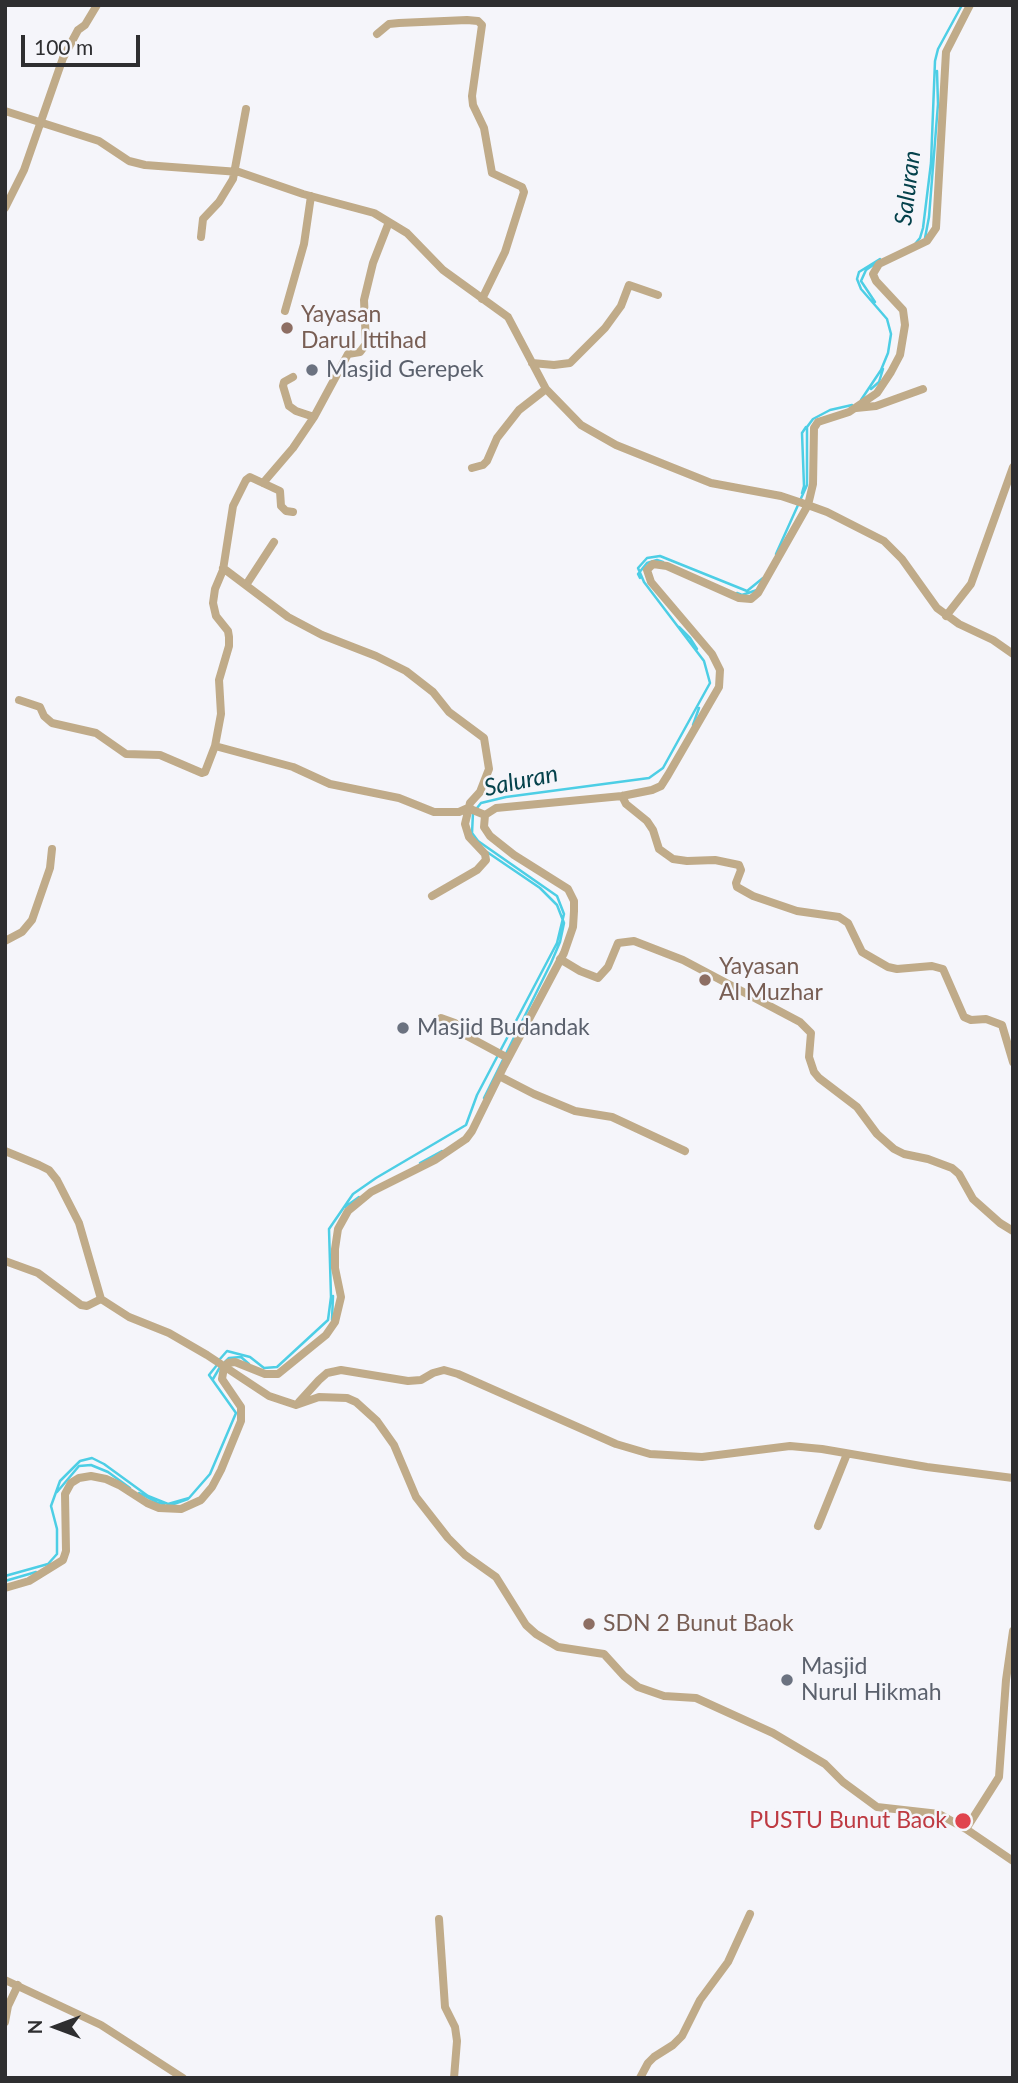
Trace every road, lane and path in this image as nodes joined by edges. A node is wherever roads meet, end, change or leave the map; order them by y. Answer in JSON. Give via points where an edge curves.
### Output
{"nodes":[{"id":1,"x":97,"y":5,"type":"edge"},
{"id":2,"x":970,"y":5,"type":"edge"},
{"id":3,"x":377,"y":34,"type":"dead end"},
{"id":4,"x":246,"y":109,"type":"dead end"},
{"id":5,"x":5,"y":111,"type":"edge"},
{"id":6,"x":40,"y":121,"type":"junction"},
{"id":7,"x":233,"y":172,"type":"junction"},
{"id":8,"x":311,"y":196,"type":"junction"},
{"id":9,"x":5,"y":208,"type":"edge"},
{"id":10,"x":389,"y":222,"type":"junction"},
{"id":11,"x":201,"y":237,"type":"dead end"},
{"id":12,"x":658,"y":295,"type":"dead end"},
{"id":13,"x":482,"y":299,"type":"junction"},
{"id":14,"x":285,"y":311,"type":"dead end"},
{"id":15,"x":532,"y":363,"type":"junction"},
{"id":16,"x":293,"y":377,"type":"dead end"},
{"id":17,"x":923,"y":388,"type":"dead end"},
{"id":18,"x":546,"y":389,"type":"junction"},
{"id":19,"x":856,"y":408,"type":"junction"},
{"id":20,"x":314,"y":417,"type":"junction"},
{"id":21,"x":1013,"y":467,"type":"edge"},
{"id":22,"x":472,"y":468,"type":"dead end"},
{"id":23,"x":263,"y":483,"type":"junction"},
{"id":24,"x":806,"y":504,"type":"junction"},
{"id":25,"x":293,"y":512,"type":"dead end"},
{"id":26,"x":274,"y":542,"type":"dead end"},
{"id":27,"x":223,"y":568,"type":"junction"},
{"id":28,"x":246,"y":585,"type":"junction"},
{"id":29,"x":946,"y":616,"type":"junction"},
{"id":30,"x":1013,"y":654,"type":"edge"},
{"id":31,"x":19,"y":700,"type":"dead end"},
{"id":32,"x":215,"y":746,"type":"junction"},
{"id":33,"x":622,"y":796,"type":"junction"},
{"id":34,"x":470,"y":809,"type":"junction"},
{"id":35,"x":484,"y":814,"type":"junction"},
{"id":36,"x":52,"y":849,"type":"dead end"},
{"id":37,"x":432,"y":896,"type":"dead end"},
{"id":38,"x":5,"y":941,"type":"edge"},
{"id":39,"x":561,"y":959,"type":"junction"},
{"id":40,"x":441,"y":1018,"type":"dead end"},
{"id":41,"x":503,"y":1055,"type":"junction"},
{"id":42,"x":1013,"y":1062,"type":"edge"},
{"id":43,"x":499,"y":1076,"type":"junction"},
{"id":44,"x":5,"y":1151,"type":"edge"},
{"id":45,"x":685,"y":1151,"type":"dead end"},
{"id":46,"x":1013,"y":1231,"type":"edge"},
{"id":47,"x":5,"y":1261,"type":"edge"},
{"id":48,"x":101,"y":1299,"type":"junction"},
{"id":49,"x":223,"y":1366,"type":"junction"},
{"id":50,"x":296,"y":1405,"type":"junction"},
{"id":51,"x":848,"y":1454,"type":"junction"},
{"id":52,"x":1013,"y":1478,"type":"edge"},
{"id":53,"x":818,"y":1526,"type":"dead end"},
{"id":54,"x":5,"y":1588,"type":"edge"},
{"id":55,"x":1013,"y":1631,"type":"edge"},
{"id":56,"x":967,"y":1829,"type":"junction"},
{"id":57,"x":1013,"y":1861,"type":"edge"},
{"id":58,"x":750,"y":1914,"type":"dead end"},
{"id":59,"x":439,"y":1919,"type":"dead end"},
{"id":60,"x":5,"y":1980,"type":"edge"},
{"id":61,"x":18,"y":1985,"type":"junction"},
{"id":62,"x":5,"y":2022,"type":"edge"},
{"id":63,"x":183,"y":2078,"type":"edge"},
{"id":64,"x":454,"y":2078,"type":"edge"},
{"id":65,"x":640,"y":2078,"type":"edge"}],
"edges":[{"from":1,"to":6,"type":"street","via":[[63,58]]},
{"from":2,"to":19,"type":"street","via":[[946,52],[936,228],[920,246],[876,267],[876,281],[903,310],[904,336],[886,382]]},
{"from":3,"to":13,"type":"street","via":[[389,24],[400,23],[467,20],[482,25],[473,104],[484,128],[492,173],[524,191],[505,252]]},
{"from":4,"to":7,"type":"street"},
{"from":5,"to":6,"type":"street"},
{"from":6,"to":7,"type":"street","via":[[99,141],[129,161]]},
{"from":6,"to":9,"type":"street"},
{"from":7,"to":8,"type":"street"},
{"from":7,"to":11,"type":"street","via":[[224,194],[204,219]]},
{"from":8,"to":10,"type":"street","via":[[374,213]]},
{"from":8,"to":14,"type":"street","via":[[304,244]]},
{"from":10,"to":13,"type":"street"},
{"from":10,"to":20,"type":"street","via":[[364,300],[366,344],[360,352],[348,354]]},
{"from":12,"to":15,"type":"street","via":[[629,285],[605,328],[570,363]]},
{"from":13,"to":15,"type":"street","via":[[508,317]]},
{"from":15,"to":18,"type":"street"},
{"from":16,"to":20,"type":"street","via":[[283,386],[289,405]]},
{"from":17,"to":19,"type":"street","via":[[876,406]]},
{"from":18,"to":22,"type":"street","via":[[519,410],[497,438],[487,461]]},
{"from":18,"to":24,"type":"street","via":[[581,425],[616,445],[711,482]]},
{"from":19,"to":24,"type":"street","via":[[818,422],[814,428],[813,484]]},
{"from":20,"to":23,"type":"street"},
{"from":21,"to":29,"type":"street","via":[[971,584]]},
{"from":23,"to":25,"type":"street","via":[[280,491],[281,506]]},
{"from":23,"to":27,"type":"street","via":[[248,478],[239,493]]},
{"from":24,"to":29,"type":"street","via":[[884,541]]},
{"from":24,"to":33,"type":"street","via":[[751,599],[667,566],[648,568],[651,582],[712,654],[720,670],[719,687],[661,786]]},
{"from":26,"to":28,"type":"street"},
{"from":27,"to":28,"type":"street"},
{"from":27,"to":32,"type":"street","via":[[213,603],[228,631],[229,646],[219,680],[221,713]]},
{"from":28,"to":34,"type":"street","via":[[288,617],[406,671],[484,738],[489,769]]},
{"from":29,"to":30,"type":"street"},
{"from":31,"to":32,"type":"street","via":[[40,707],[52,723],[96,733],[126,754],[160,755],[202,773]]},
{"from":32,"to":34,"type":"street","via":[[293,767],[330,784],[400,798],[434,812]]},
{"from":33,"to":35,"type":"street","via":[[496,808]]},
{"from":33,"to":42,"type":"street","via":[[648,821],[659,849],[673,859],[739,865],[737,887],[797,911],[839,917],[848,923],[862,952],[888,967],[943,969],[964,1017],[1002,1026]]},
{"from":34,"to":35,"type":"street"},
{"from":34,"to":37,"type":"street","via":[[466,831],[486,860]]},
{"from":35,"to":39,"type":"street","via":[[484,827],[497,843],[568,889],[574,901],[573,928]]},
{"from":36,"to":38,"type":"street","via":[[32,920]]},
{"from":39,"to":41,"type":"street"},
{"from":39,"to":46,"type":"street","via":[[598,978],[618,943],[634,941],[683,960],[800,1022],[811,1033],[809,1057],[819,1078],[858,1107],[894,1149],[953,1168],[973,1199]]},
{"from":40,"to":41,"type":"street"},
{"from":41,"to":43,"type":"street"},
{"from":43,"to":45,"type":"street","via":[[575,1111],[612,1117]]},
{"from":43,"to":49,"type":"street","via":[[466,1139],[371,1192],[348,1211],[338,1229],[335,1249],[341,1297],[335,1322],[326,1335],[278,1374],[235,1362]]},
{"from":44,"to":48,"type":"street","via":[[39,1164],[57,1180],[79,1223]]},
{"from":47,"to":48,"type":"street","via":[[38,1273],[81,1306]]},
{"from":48,"to":49,"type":"street"},
{"from":49,"to":50,"type":"street","via":[[268,1396]]},
{"from":49,"to":54,"type":"street","via":[[222,1378],[241,1407],[241,1421],[221,1470],[201,1500],[181,1509],[159,1507],[106,1479],[79,1478],[65,1494],[63,1560],[29,1581]]},
{"from":50,"to":51,"type":"street","via":[[327,1373],[341,1370],[408,1381],[444,1370],[616,1444],[650,1454],[702,1457],[790,1446]]},
{"from":50,"to":56,"type":"street","via":[[319,1397],[347,1398],[377,1421],[394,1445],[416,1497],[448,1538],[496,1577],[526,1625],[547,1642],[604,1654],[638,1687],[664,1696],[696,1698],[773,1732],[825,1764],[877,1807],[939,1814]]},
{"from":51,"to":52,"type":"street"},
{"from":51,"to":53,"type":"street"},
{"from":55,"to":56,"type":"street","via":[[999,1777]]},
{"from":56,"to":57,"type":"street"},
{"from":58,"to":65,"type":"street","via":[[728,1962],[700,2000],[682,2036],[648,2063]]},
{"from":59,"to":64,"type":"street","via":[[445,2007],[457,2041]]},
{"from":60,"to":61,"type":"street"},
{"from":61,"to":62,"type":"street"},
{"from":61,"to":63,"type":"street","via":[[101,2025]]}]}
